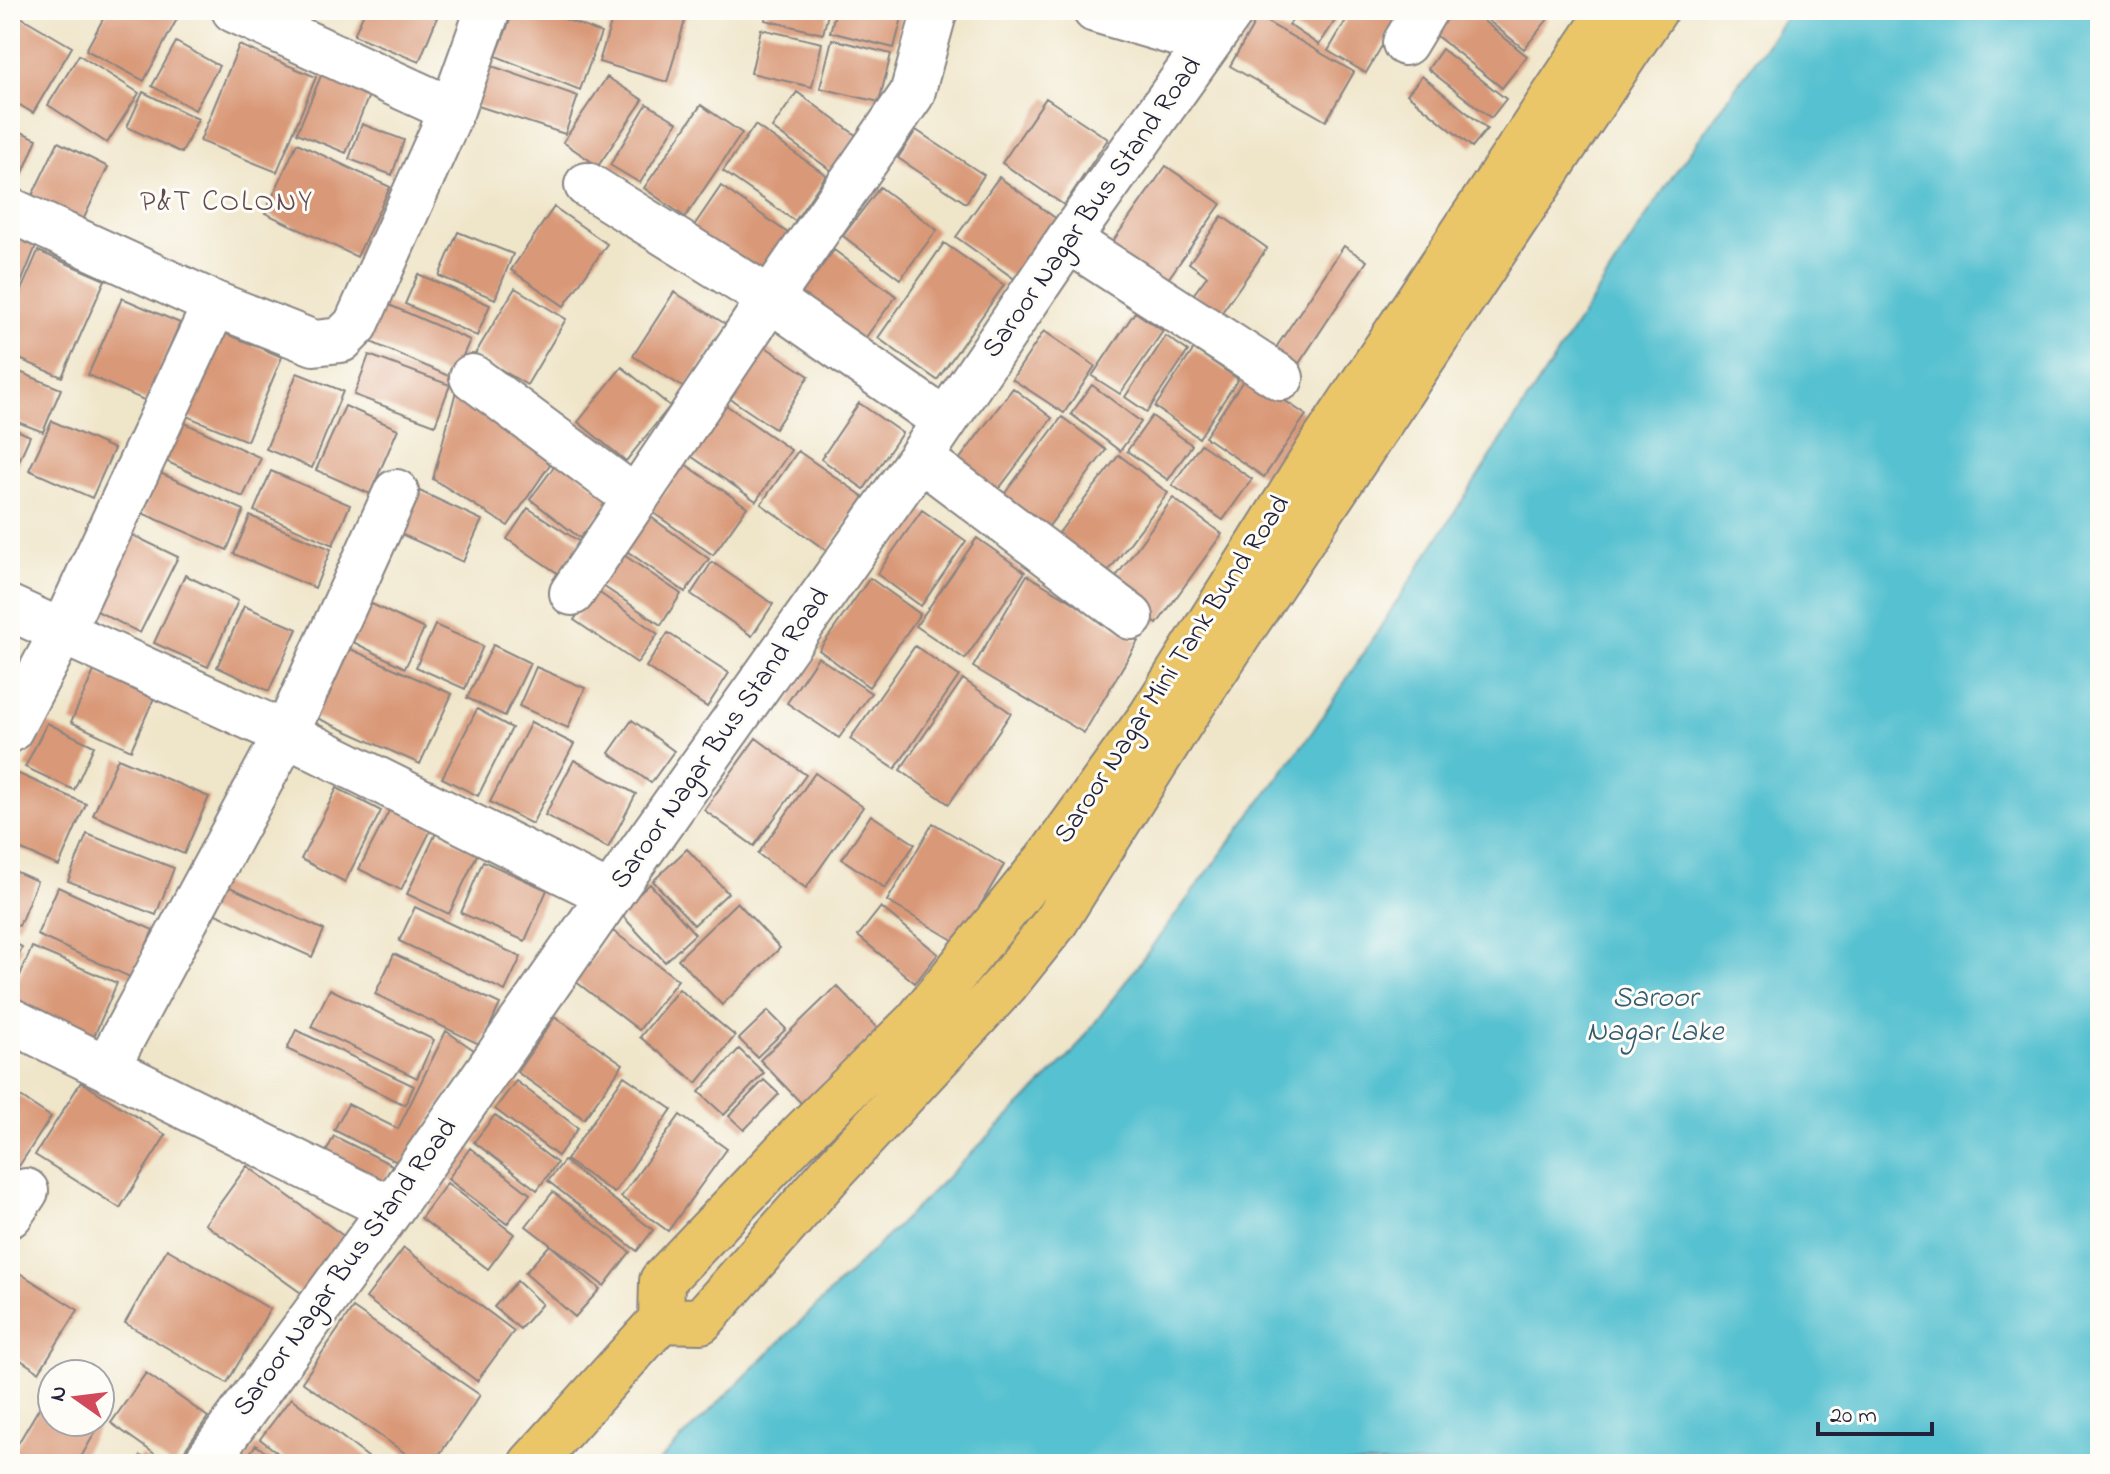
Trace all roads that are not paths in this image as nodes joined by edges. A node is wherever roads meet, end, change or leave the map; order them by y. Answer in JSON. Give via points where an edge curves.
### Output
{"nodes":[{"id":1,"x":234,"y":10,"type":"edge"},
{"id":2,"x":488,"y":10,"type":"edge"},
{"id":3,"x":935,"y":10,"type":"edge"},
{"id":4,"x":1095,"y":10,"type":"edge"},
{"id":5,"x":1611,"y":10,"type":"edge"},
{"id":6,"x":1655,"y":10,"type":"edge"},
{"id":7,"x":1220,"y":26,"type":"edge"},
{"id":8,"x":452,"y":110,"type":"junction"},
{"id":9,"x":587,"y":185,"type":"dead end"},
{"id":10,"x":10,"y":210,"type":"edge"},
{"id":11,"x":1068,"y":240,"type":"junction"},
{"id":12,"x":770,"y":299,"type":"junction"},
{"id":13,"x":215,"y":304,"type":"junction"},
{"id":14,"x":472,"y":377,"type":"dead end"},
{"id":15,"x":1281,"y":378,"type":"dead end"},
{"id":16,"x":945,"y":421,"type":"junction"},
{"id":17,"x":920,"y":458,"type":"junction"},
{"id":18,"x":396,"y":492,"type":"dead end"},
{"id":19,"x":636,"y":499,"type":"junction"},
{"id":20,"x":1252,"y":584,"type":"junction"},
{"id":21,"x":572,"y":593,"type":"dead end"},
{"id":22,"x":10,"y":608,"type":"edge"},
{"id":23,"x":1131,"y":617,"type":"dead end"},
{"id":24,"x":62,"y":632,"type":"junction"},
{"id":25,"x":10,"y":730,"type":"edge"},
{"id":26,"x":286,"y":734,"type":"junction"},
{"id":27,"x":610,"y":895,"type":"junction"},
{"id":28,"x":1013,"y":901,"type":"junction"},
{"id":29,"x":1054,"y":924,"type":"junction"},
{"id":30,"x":10,"y":1020,"type":"edge"},
{"id":31,"x":107,"y":1067,"type":"junction"},
{"id":32,"x":391,"y":1209,"type":"junction"},
{"id":33,"x":661,"y":1320,"type":"junction"},
{"id":34,"x":205,"y":1464,"type":"edge"},
{"id":35,"x":531,"y":1464,"type":"edge"}],
"edges":[{"from":1,"to":8,"type":"street"},
{"from":2,"to":8,"type":"street"},
{"from":3,"to":12,"type":"street","via":[[912,94]]},
{"from":4,"to":7,"type":"street"},
{"from":5,"to":20,"type":"main road","name":"Saroor Nagar Mini Tank Bund Road","via":[[1352,398]]},
{"from":6,"to":20,"type":"main road"},
{"from":7,"to":11,"type":"street","name":"Saroor Nagar Bus Stand Road"},
{"from":8,"to":13,"type":"street","via":[[356,325],[341,340],[314,343]]},
{"from":9,"to":12,"type":"street"},
{"from":10,"to":13,"type":"street"},
{"from":11,"to":15,"type":"street"},
{"from":11,"to":16,"type":"street","name":"Saroor Nagar Bus Stand Road"},
{"from":12,"to":16,"type":"street"},
{"from":12,"to":19,"type":"street"},
{"from":13,"to":24,"type":"street"},
{"from":14,"to":19,"type":"street"},
{"from":16,"to":17,"type":"street","name":"Saroor Nagar Bus Stand Road"},
{"from":17,"to":23,"type":"street"},
{"from":17,"to":27,"type":"street","name":"Saroor Nagar Bus Stand Road"},
{"from":18,"to":26,"type":"street"},
{"from":19,"to":21,"type":"street"},
{"from":20,"to":28,"type":"main road","name":"Saroor Nagar Mini Tank Bund Road"},
{"from":20,"to":29,"type":"main road","via":[[1181,722]]},
{"from":22,"to":24,"type":"street"},
{"from":24,"to":25,"type":"street"},
{"from":24,"to":26,"type":"street"},
{"from":26,"to":27,"type":"street"},
{"from":26,"to":31,"type":"street"},
{"from":27,"to":32,"type":"street","name":"Saroor Nagar Bus Stand Road"},
{"from":28,"to":29,"type":"main road"},
{"from":28,"to":33,"type":"main road","name":"Saroor Nagar Mini Tank Bund Road","via":[[917,1021],[662,1281]]},
{"from":29,"to":33,"type":"main road","via":[[701,1321]]},
{"from":30,"to":31,"type":"street"},
{"from":31,"to":32,"type":"street"},
{"from":32,"to":34,"type":"street","name":"Saroor Nagar Bus Stand Road"},
{"from":33,"to":35,"type":"main road"}]}
